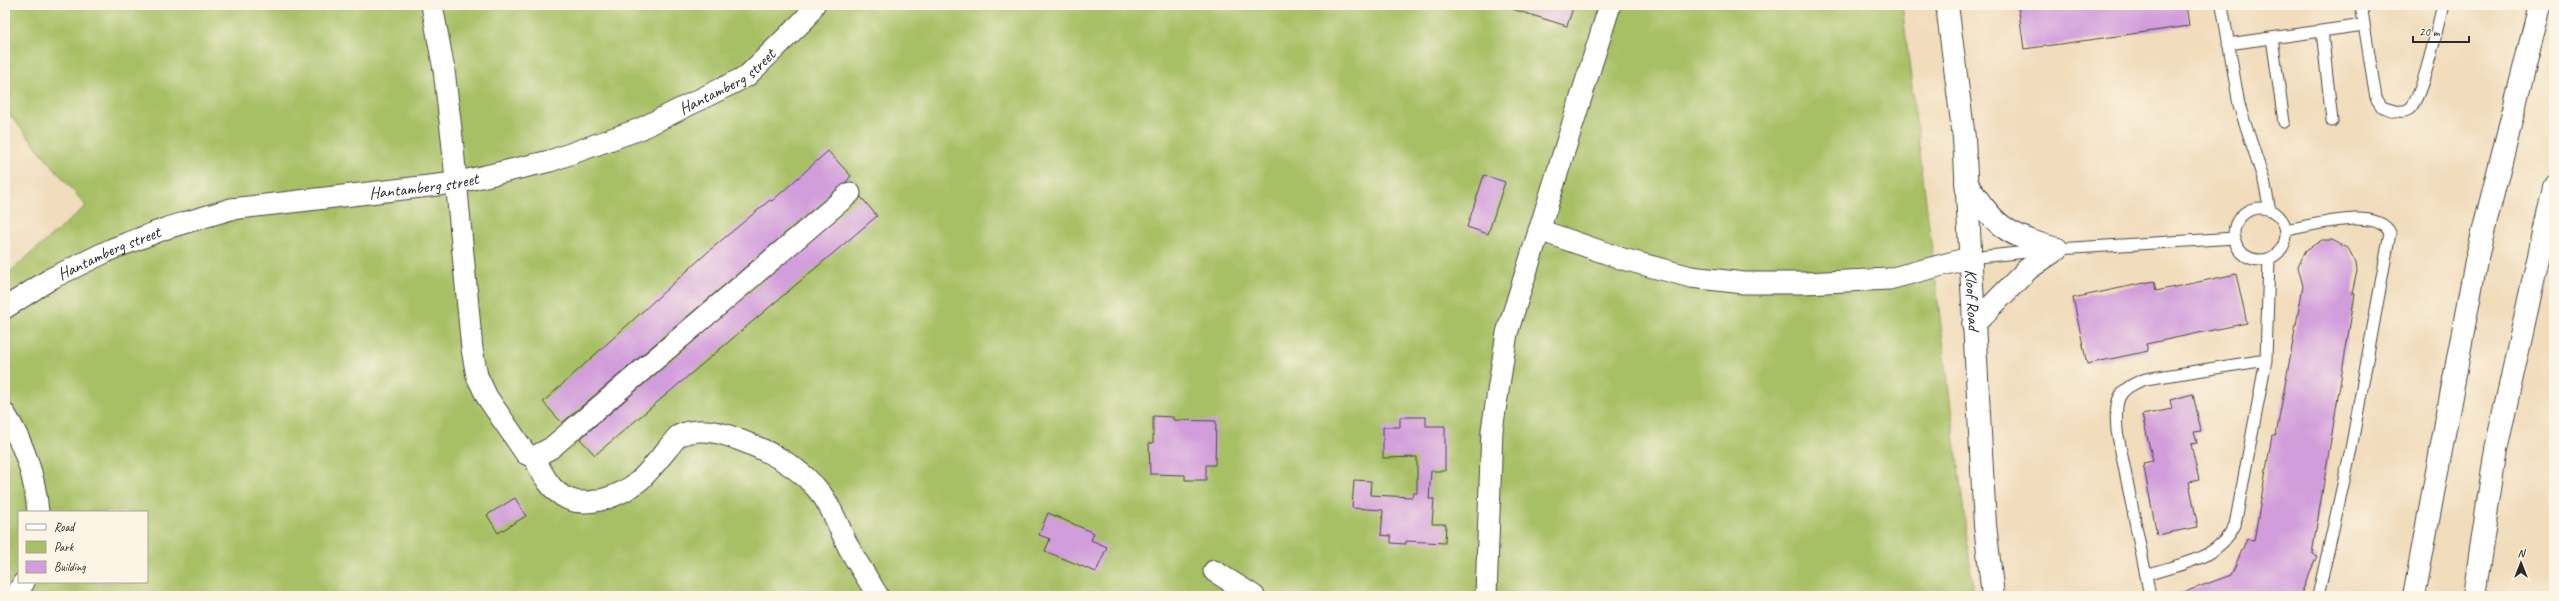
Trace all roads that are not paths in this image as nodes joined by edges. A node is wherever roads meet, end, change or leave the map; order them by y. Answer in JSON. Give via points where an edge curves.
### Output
{"nodes":[{"id":1,"x":432,"y":5,"type":"edge"},
{"id":2,"x":814,"y":5,"type":"edge"},
{"id":3,"x":1610,"y":5,"type":"edge"},
{"id":4,"x":1947,"y":5,"type":"edge"},
{"id":5,"x":2222,"y":5,"type":"edge"},
{"id":6,"x":2361,"y":5,"type":"edge"},
{"id":7,"x":2443,"y":5,"type":"edge"},
{"id":8,"x":2540,"y":5,"type":"edge"},
{"id":9,"x":2364,"y":25,"type":"junction"},
{"id":10,"x":2322,"y":31,"type":"junction"},
{"id":11,"x":2272,"y":38,"type":"junction"},
{"id":12,"x":2228,"y":44,"type":"junction"},
{"id":13,"x":2332,"y":121,"type":"dead end"},
{"id":14,"x":2284,"y":122,"type":"dead end"},
{"id":15,"x":1965,"y":181,"type":"junction"},
{"id":16,"x":455,"y":183,"type":"junction"},
{"id":17,"x":2554,"y":187,"type":"edge"},
{"id":18,"x":850,"y":193,"type":"dead end"},
{"id":19,"x":2270,"y":210,"type":"junction"},
{"id":20,"x":1540,"y":230,"type":"junction"},
{"id":21,"x":2286,"y":230,"type":"junction"},
{"id":22,"x":2234,"y":238,"type":"junction"},
{"id":23,"x":2057,"y":249,"type":"junction"},
{"id":24,"x":1969,"y":258,"type":"junction"},
{"id":25,"x":2269,"y":259,"type":"junction"},
{"id":26,"x":5,"y":308,"type":"edge"},
{"id":27,"x":1973,"y":325,"type":"junction"},
{"id":28,"x":2266,"y":360,"type":"junction"},
{"id":29,"x":5,"y":414,"type":"edge"},
{"id":30,"x":534,"y":457,"type":"junction"},
{"id":31,"x":38,"y":511,"type":"edge"},
{"id":32,"x":1214,"y":571,"type":"dead end"},
{"id":33,"x":2146,"y":575,"type":"junction"},
{"id":34,"x":23,"y":583,"type":"edge"},
{"id":35,"x":16,"y":596,"type":"edge"},
{"id":36,"x":878,"y":596,"type":"edge"},
{"id":37,"x":1254,"y":596,"type":"edge"},
{"id":38,"x":1486,"y":596,"type":"edge"},
{"id":39,"x":1993,"y":596,"type":"edge"},
{"id":40,"x":2150,"y":596,"type":"edge"},
{"id":41,"x":2318,"y":596,"type":"edge"},
{"id":42,"x":2414,"y":596,"type":"edge"},
{"id":43,"x":2474,"y":596,"type":"edge"}],
"edges":[{"from":1,"to":16,"type":"street","via":[[444,70]]},
{"from":2,"to":16,"type":"street","name":"Hantamberg street","via":[[806,18],[747,76],[709,96],[640,129],[550,161]]},
{"from":3,"to":20,"type":"street"},
{"from":4,"to":15,"type":"main road","name":"Kloof Road","via":[[1964,138]]},
{"from":5,"to":12,"type":"lane"},
{"from":6,"to":9,"type":"lane"},
{"from":7,"to":9,"type":"lane","via":[[2416,101],[2410,109],[2402,112],[2382,107],[2376,98]]},
{"from":8,"to":42,"type":"main road","via":[[2476,261]]},
{"from":9,"to":10,"type":"lane"},
{"from":10,"to":11,"type":"lane"},
{"from":10,"to":13,"type":"lane"},
{"from":11,"to":12,"type":"lane"},
{"from":11,"to":14,"type":"lane"},
{"from":12,"to":19,"type":"lane","via":[[2239,105],[2264,181]]},
{"from":15,"to":23,"type":"main road","via":[[1981,206],[1998,224],[2025,241]]},
{"from":15,"to":24,"type":"main road","name":"Kloof Road"},
{"from":16,"to":26,"type":"street","name":"Hantamberg street","via":[[231,209],[167,228],[112,249],[52,278]]},
{"from":16,"to":30,"type":"street","via":[[477,376],[486,397],[526,454]]},
{"from":17,"to":43,"type":"main road","via":[[2496,449]]},
{"from":18,"to":30,"type":"street","via":[[551,448]]},
{"from":19,"to":21,"type":"lane","via":[[2278,214]]},
{"from":19,"to":22,"type":"lane","via":[[2252,209],[2244,214],[2238,221]]},
{"from":20,"to":24,"type":"street","via":[[1623,259],[1691,277],[1744,283],[1889,279]]},
{"from":20,"to":38,"type":"street","via":[[1507,333],[1492,430]]},
{"from":21,"to":25,"type":"lane","via":[[2283,247]]},
{"from":21,"to":41,"type":"lane","via":[[2359,218],[2383,224],[2390,233],[2351,449]]},
{"from":22,"to":23,"type":"lane"},
{"from":22,"to":25,"type":"lane","via":[[2243,254],[2251,258]]},
{"from":23,"to":24,"type":"lane"},
{"from":23,"to":27,"type":"main road","via":[[2028,269]]},
{"from":24,"to":27,"type":"main road","name":"Kloof Road"},
{"from":25,"to":28,"type":"lane"},
{"from":27,"to":39,"type":"main road","name":"Kloof Road","via":[[1985,525]]},
{"from":28,"to":33,"type":"lane","via":[[2235,525],[2228,540],[2218,549],[2202,557]]},
{"from":28,"to":33,"type":"lane","via":[[2146,379],[2131,384],[2120,394],[2116,410],[2117,431]]},
{"from":29,"to":31,"type":"street","via":[[23,444],[37,496]]},
{"from":30,"to":36,"type":"street","via":[[542,474],[557,491],[568,499],[582,502],[607,498],[639,481],[678,436],[685,433],[710,431],[756,446],[779,457],[823,496]]},
{"from":32,"to":37,"type":"street"},
{"from":33,"to":40,"type":"lane"},
{"from":34,"to":35,"type":"street"}]}
